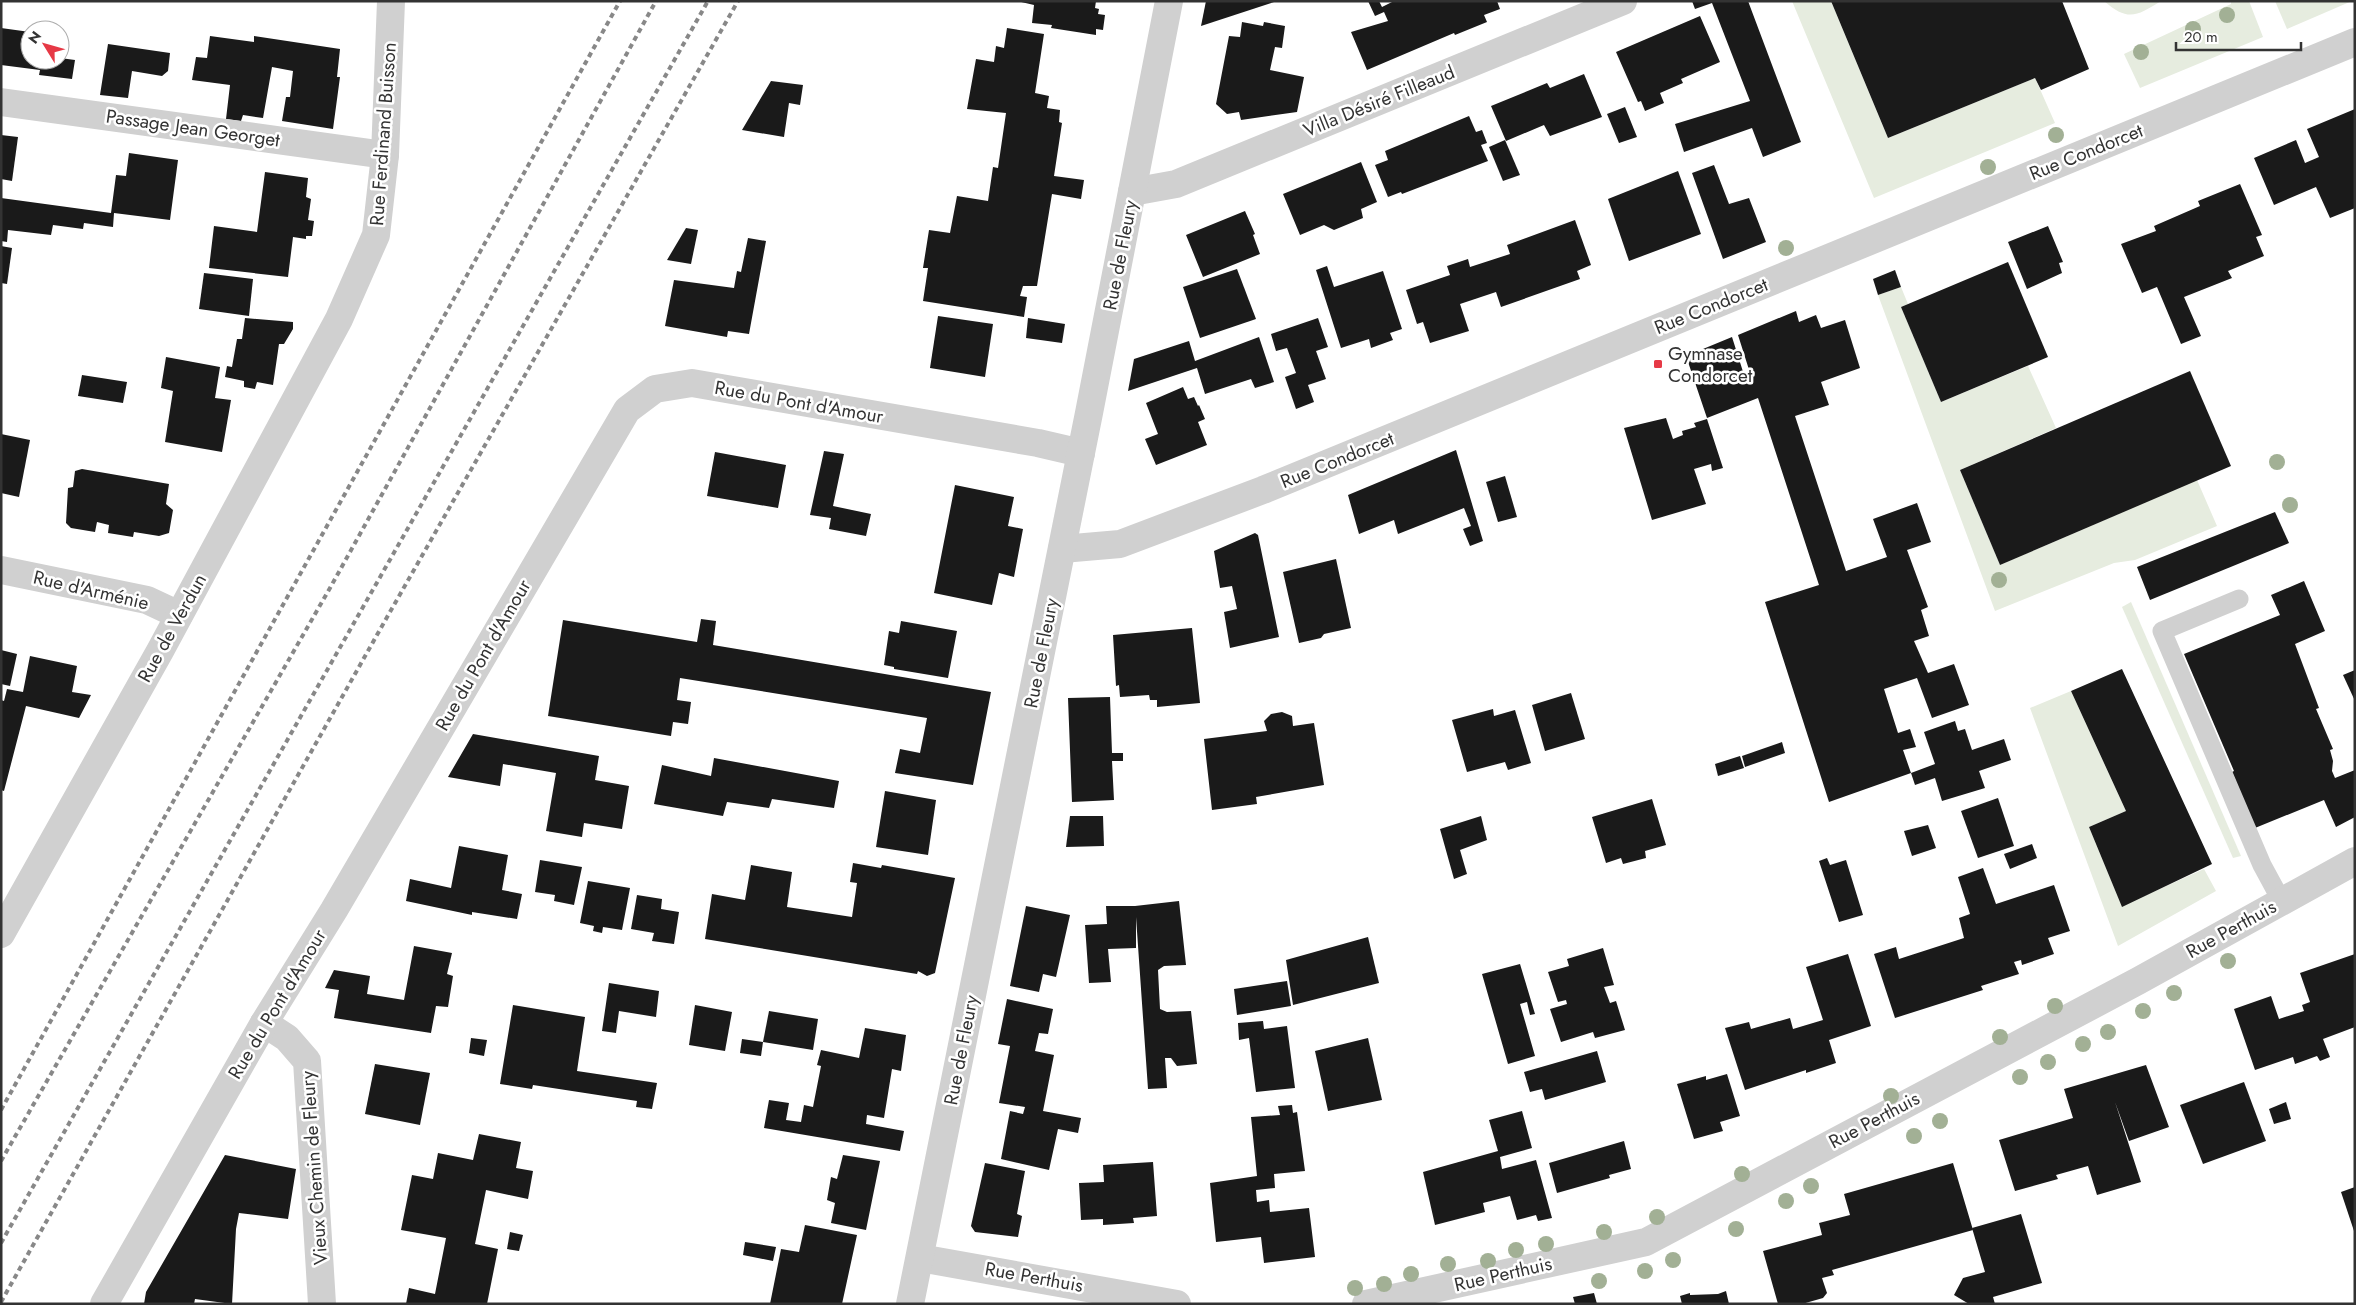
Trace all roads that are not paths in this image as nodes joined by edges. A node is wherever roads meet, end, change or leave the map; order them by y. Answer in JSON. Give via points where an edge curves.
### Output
{"nodes":[{"id":1,"x":391,"y":1,"type":"edge"},
{"id":2,"x":1169,"y":1,"type":"edge"},
{"id":3,"x":1623,"y":1,"type":"edge"},
{"id":4,"x":2355,"y":42,"type":"edge"},
{"id":5,"x":1,"y":102,"type":"edge"},
{"id":6,"x":385,"y":155,"type":"junction"},
{"id":7,"x":1132,"y":192,"type":"junction"},
{"id":8,"x":339,"y":319,"type":"joint"},
{"id":9,"x":1081,"y":453,"type":"junction"},
{"id":10,"x":1062,"y":549,"type":"junction"},
{"id":11,"x":1,"y":570,"type":"edge"},
{"id":12,"x":2240,"y":599,"type":"dead end"},
{"id":13,"x":179,"y":615,"type":"junction"},
{"id":14,"x":2355,"y":861,"type":"edge"},
{"id":15,"x":2282,"y":902,"type":"junction"},
{"id":16,"x":1,"y":934,"type":"edge"},
{"id":17,"x":264,"y":1023,"type":"junction"},
{"id":18,"x":920,"y":1258,"type":"junction"},
{"id":19,"x":110,"y":1297,"type":"edge"},
{"id":20,"x":1427,"y":1298,"type":"edge"},
{"id":21,"x":322,"y":1304,"type":"edge"},
{"id":22,"x":910,"y":1304,"type":"edge"},
{"id":23,"x":1177,"y":1304,"type":"edge"},
{"id":24,"x":1366,"y":1304,"type":"edge"}],
"edges":[{"from":1,"to":6,"type":"street","name":"Rue Ferdinand Buisson"},
{"from":2,"to":7,"type":"street","name":"Rue de Fleury"},
{"from":3,"to":7,"type":"street","name":"Villa Désiré Filleaud","via":[[1176,184]]},
{"from":4,"to":10,"type":"street","name":"Rue Condorcet","via":[[1264,490],[1120,544]]},
{"from":5,"to":6,"type":"street","name":"Passage Jean Georget"},
{"from":6,"to":8,"type":"street","name":"Rue Ferdinand Buisson","via":[[376,235]]},
{"from":7,"to":9,"type":"street","name":"Rue de Fleury"},
{"from":8,"to":13,"type":"street","name":"Rue de Verdun"},
{"from":9,"to":10,"type":"street","name":"Rue de Fleury"},
{"from":9,"to":17,"type":"street","name":"Rue du Pont d'Amour","via":[[692,383],[655,389],[627,410]]},
{"from":10,"to":18,"type":"street","name":"Rue de Fleury"},
{"from":11,"to":13,"type":"street","name":"Rue d'Arménie","via":[[147,600]]},
{"from":12,"to":15,"type":"lane","via":[[2162,631],[2262,865]]},
{"from":13,"to":16,"type":"street","name":"Rue de Verdun"},
{"from":14,"to":15,"type":"street","name":"Rue Perthuis"},
{"from":15,"to":20,"type":"street","name":"Rue Perthuis","via":[[1646,1242]]},
{"from":17,"to":19,"type":"street","name":"Rue du Pont d'Amour"},
{"from":17,"to":21,"type":"street","name":"Vieux Chemin de Fleury","via":[[287,1038],[307,1061]]},
{"from":18,"to":22,"type":"street","name":"Rue de Fleury"},
{"from":18,"to":23,"type":"street","name":"Rue Perthuis"},
{"from":20,"to":24,"type":"street","name":"Rue Perthuis"}]}
